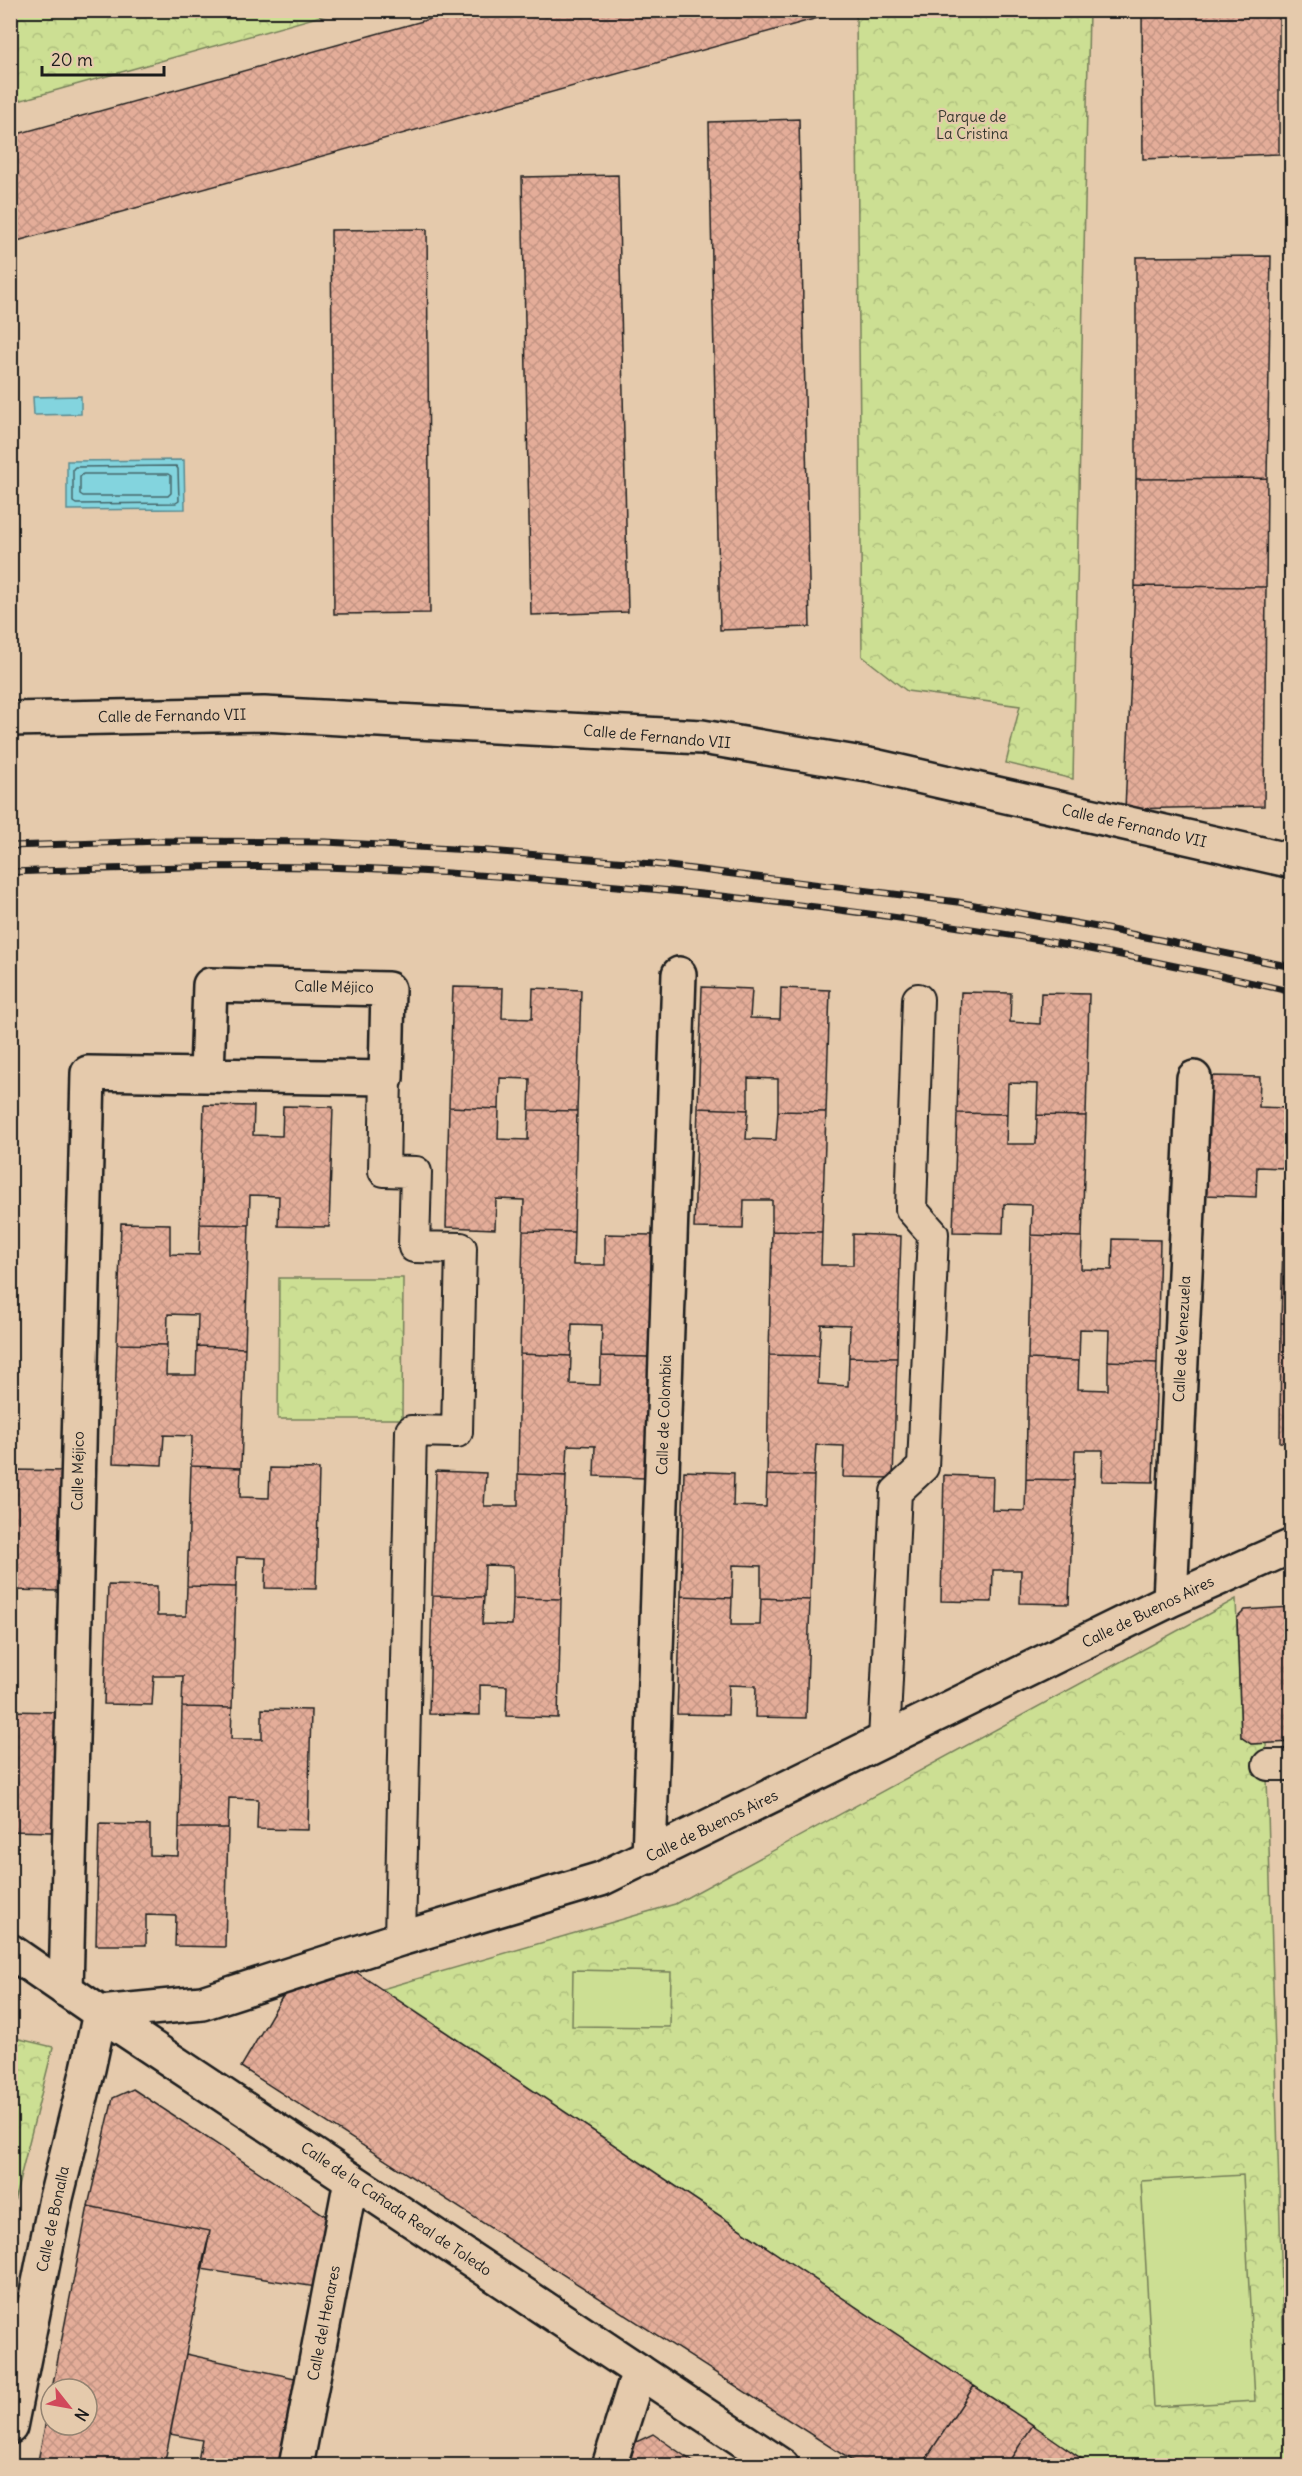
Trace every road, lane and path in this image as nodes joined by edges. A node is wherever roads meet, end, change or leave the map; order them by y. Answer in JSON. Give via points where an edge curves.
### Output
{"nodes":[{"id":1,"x":10,"y":719,"type":"edge"},
{"id":2,"x":1292,"y":861,"type":"edge"},
{"id":3,"x":679,"y":974,"type":"dead end"},
{"id":4,"x":918,"y":999,"type":"dead end"},
{"id":5,"x":207,"y":1075,"type":"junction"},
{"id":6,"x":386,"y":1078,"type":"junction"},
{"id":7,"x":1194,"y":1078,"type":"dead end"},
{"id":8,"x":1292,"y":1546,"type":"edge"},
{"id":9,"x":1170,"y":1600,"type":"junction"},
{"id":10,"x":884,"y":1741,"type":"junction"},
{"id":11,"x":649,"y":1857,"type":"junction"},
{"id":12,"x":400,"y":1939,"type":"junction"},
{"id":13,"x":10,"y":1952,"type":"edge"},
{"id":14,"x":66,"y":1989,"type":"junction"},
{"id":15,"x":99,"y":2013,"type":"junction"},
{"id":16,"x":351,"y":2180,"type":"junction"},
{"id":17,"x":639,"y":2371,"type":"junction"},
{"id":18,"x":10,"y":2427,"type":"edge"},
{"id":19,"x":296,"y":2466,"type":"edge"},
{"id":20,"x":609,"y":2466,"type":"edge"},
{"id":21,"x":782,"y":2466,"type":"edge"}],
"edges":[{"from":1,"to":2,"type":"street","name":"Calle de Fernando VII","via":[[264,714],[702,737],[874,766]]},
{"from":3,"to":11,"type":"street","name":"Calle de Colombia"},
{"from":4,"to":10,"type":"street","via":[[911,1209],[933,1234],[923,1467],[896,1492]]},
{"from":5,"to":6,"type":"street","name":"Calle Méjico"},
{"from":5,"to":6,"type":"street","name":"Calle Méjico","via":[[210,985],[388,989]]},
{"from":5,"to":14,"type":"street","name":"Calle Méjico","via":[[88,1072]]},
{"from":6,"to":12,"type":"street","via":[[384,1171],[416,1172],[414,1247],[461,1248],[457,1432],[411,1431]]},
{"from":7,"to":9,"type":"street","name":"Calle de Venezuela"},
{"from":8,"to":9,"type":"street","name":"Calle de Buenos Aires"},
{"from":9,"to":10,"type":"street","name":"Calle de Buenos Aires"},
{"from":10,"to":11,"type":"street","name":"Calle de Buenos Aires"},
{"from":11,"to":12,"type":"street","name":"Calle de Buenos Aires","via":[[601,1879]]},
{"from":12,"to":15,"type":"street","name":"Calle de Buenos Aires","via":[[202,2003]]},
{"from":13,"to":14,"type":"street","name":"Calle de la Cañada Real de Toledo"},
{"from":14,"to":15,"type":"street","name":"Calle de la Cañada Real de Toledo"},
{"from":15,"to":16,"type":"street","name":"Calle de la Cañada Real de Toledo"},
{"from":15,"to":18,"type":"street","name":"Calle de Bonalla","via":[[56,2198]]},
{"from":16,"to":17,"type":"street","name":"Calle de la Cañada Real de Toledo"},
{"from":16,"to":19,"type":"street","name":"Calle del Henares"},
{"from":17,"to":20,"type":"street"},
{"from":17,"to":21,"type":"street","name":"Calle de la Cañada Real de Toledo"}]}
